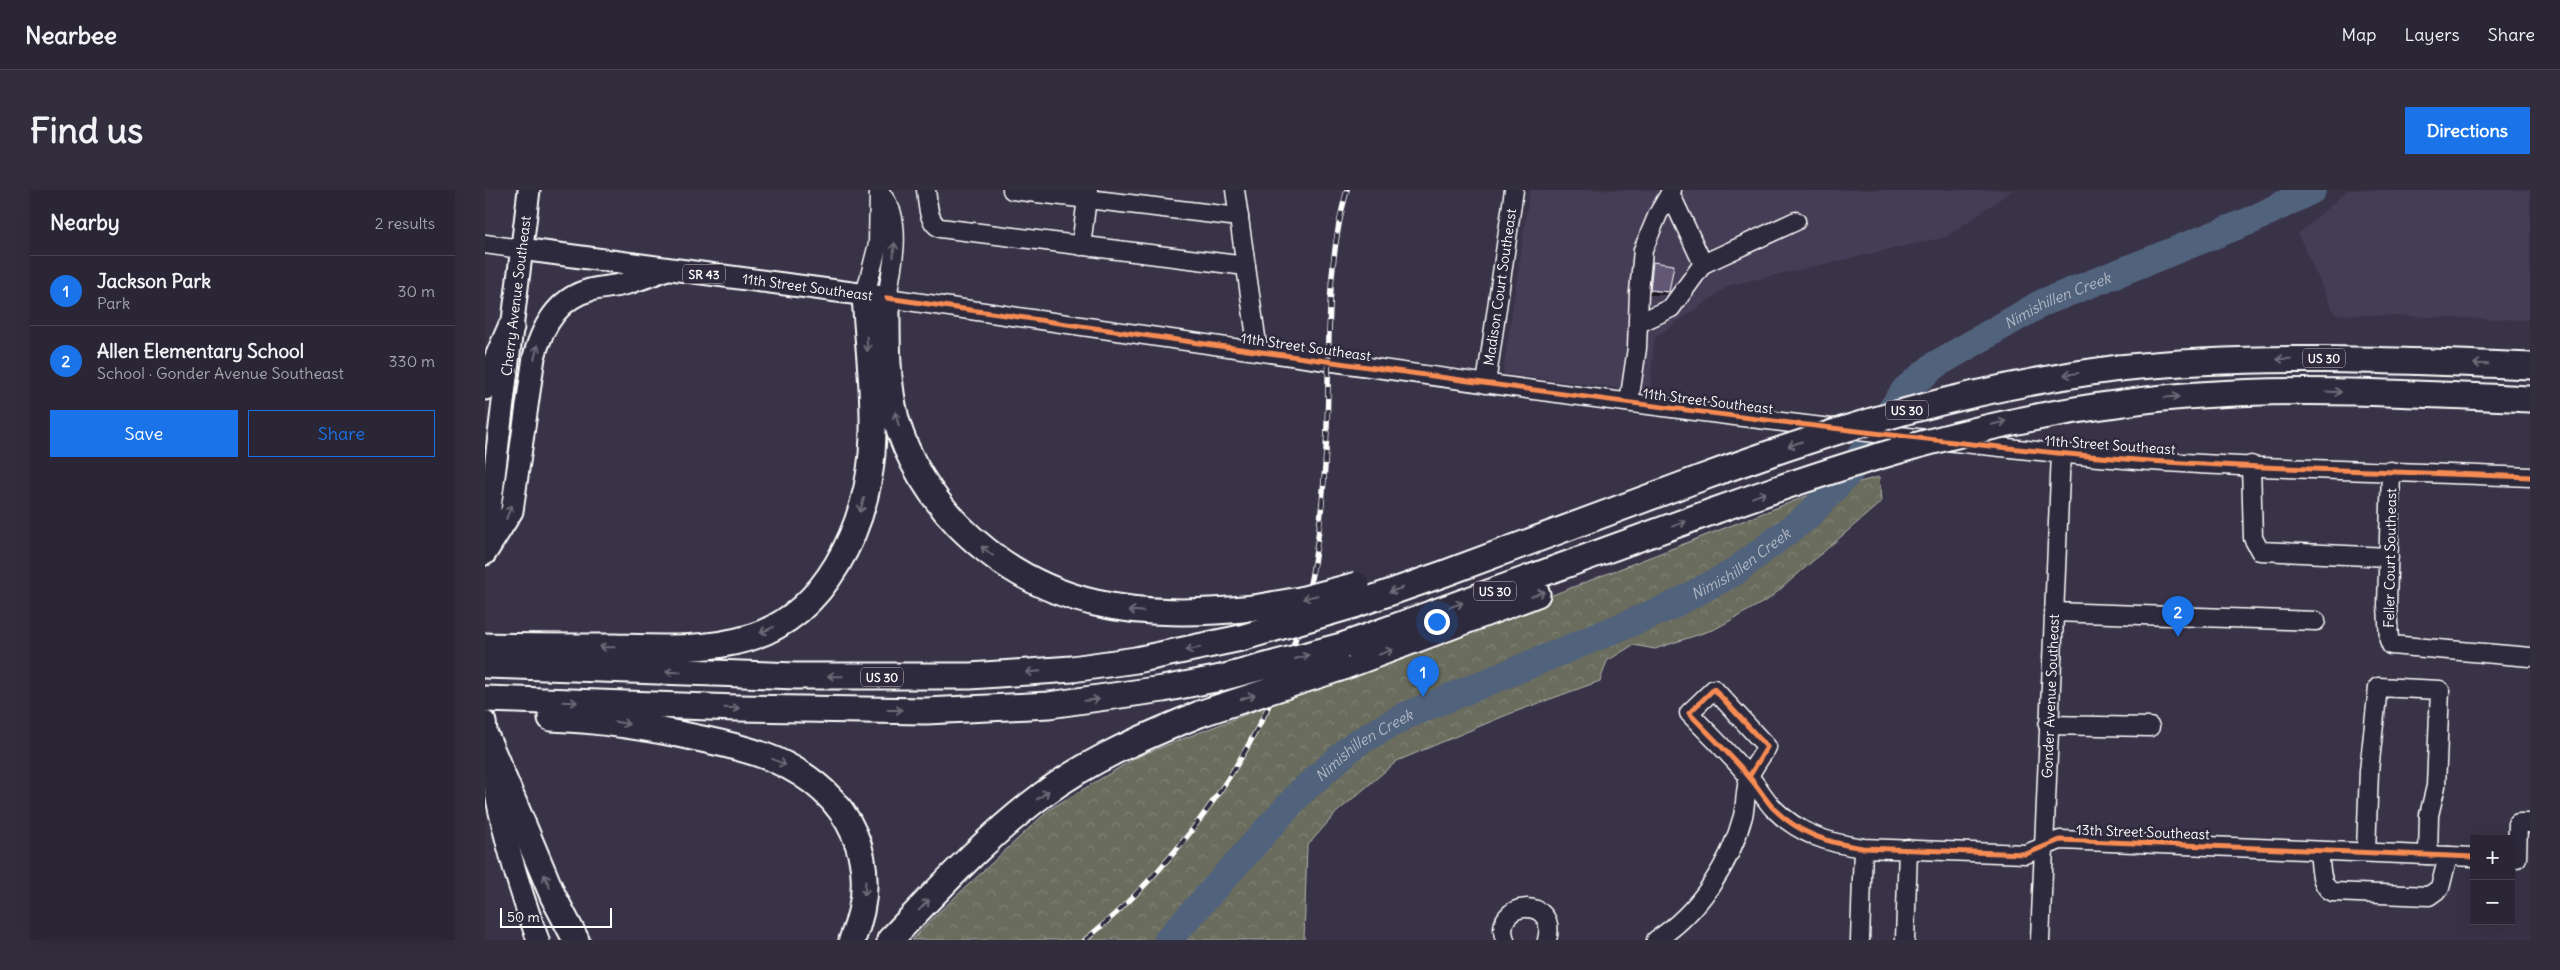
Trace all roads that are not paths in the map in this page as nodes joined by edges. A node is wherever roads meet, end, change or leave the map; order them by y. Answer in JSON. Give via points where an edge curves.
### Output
{"nodes":[{"id":1,"x":529,"y":190,"type":"edge"},
{"id":2,"x":926,"y":190,"type":"edge"},
{"id":3,"x":1012,"y":190,"type":"edge"},
{"id":4,"x":1235,"y":190,"type":"edge"},
{"id":5,"x":1514,"y":190,"type":"edge"},
{"id":6,"x":879,"y":191,"type":"edge"},
{"id":7,"x":1671,"y":191,"type":"edge"},
{"id":8,"x":1088,"y":194,"type":"edge"},
{"id":9,"x":1239,"y":217,"type":"junction"},
{"id":10,"x":1796,"y":221,"type":"dead end"},
{"id":11,"x":485,"y":244,"type":"edge"},
{"id":12,"x":1081,"y":246,"type":"junction"},
{"id":13,"x":521,"y":250,"type":"junction"},
{"id":14,"x":1703,"y":264,"type":"junction"},
{"id":15,"x":1246,"y":266,"type":"junction"},
{"id":16,"x":667,"y":269,"type":"junction"},
{"id":17,"x":876,"y":297,"type":"junction"},
{"id":18,"x":1639,"y":322,"type":"junction"},
{"id":19,"x":511,"y":327,"type":"junction"},
{"id":20,"x":1258,"y":351,"type":"junction"},
{"id":21,"x":2530,"y":366,"type":"edge"},
{"id":22,"x":1486,"y":384,"type":"junction"},
{"id":23,"x":485,"y":387,"type":"edge"},
{"id":24,"x":2530,"y":399,"type":"edge"},
{"id":25,"x":1629,"y":402,"type":"junction"},
{"id":26,"x":2061,"y":453,"type":"junction"},
{"id":27,"x":2251,"y":465,"type":"junction"},
{"id":28,"x":2391,"y":471,"type":"junction"},
{"id":29,"x":2530,"y":477,"type":"edge"},
{"id":30,"x":485,"y":549,"type":"edge"},
{"id":31,"x":485,"y":554,"type":"edge"},
{"id":32,"x":2389,"y":557,"type":"junction"},
{"id":33,"x":1356,"y":595,"type":"junction"},
{"id":34,"x":2053,"y":612,"type":"junction"},
{"id":35,"x":2316,"y":621,"type":"dead end"},
{"id":36,"x":485,"y":646,"type":"edge"},
{"id":37,"x":1343,"y":656,"type":"junction"},
{"id":38,"x":518,"y":657,"type":"junction"},
{"id":39,"x":2530,"y":657,"type":"edge"},
{"id":40,"x":485,"y":665,"type":"edge"},
{"id":41,"x":485,"y":699,"type":"edge"},
{"id":42,"x":521,"y":708,"type":"junction"},
{"id":43,"x":486,"y":725,"type":"edge"},
{"id":44,"x":2048,"y":725,"type":"junction"},
{"id":45,"x":2150,"y":727,"type":"dead end"},
{"id":46,"x":1749,"y":777,"type":"junction"},
{"id":47,"x":2530,"y":823,"type":"edge"},
{"id":48,"x":2044,"y":846,"type":"junction"},
{"id":49,"x":1863,"y":848,"type":"junction"},
{"id":50,"x":1908,"y":849,"type":"junction"},
{"id":51,"x":2319,"y":851,"type":"junction"},
{"id":52,"x":2366,"y":852,"type":"junction"},
{"id":53,"x":2428,"y":855,"type":"junction"},
{"id":54,"x":2449,"y":856,"type":"junction"},
{"id":55,"x":2470,"y":857,"type":"edge"},
{"id":56,"x":2519,"y":858,"type":"edge"},
{"id":57,"x":538,"y":940,"type":"edge"},
{"id":58,"x":576,"y":940,"type":"edge"},
{"id":59,"x":852,"y":940,"type":"edge"},
{"id":60,"x":890,"y":940,"type":"edge"},
{"id":61,"x":1505,"y":940,"type":"edge"},
{"id":62,"x":1547,"y":940,"type":"edge"},
{"id":63,"x":1656,"y":940,"type":"edge"},
{"id":64,"x":1860,"y":940,"type":"edge"},
{"id":65,"x":1905,"y":940,"type":"edge"},
{"id":66,"x":2040,"y":940,"type":"edge"}],
"edges":[{"from":1,"to":13,"type":"main road","name":"Cherry Avenue Southeast"},
{"from":2,"to":12,"type":"street","via":[[931,218],[940,228]]},
{"from":3,"to":8,"type":"street"},
{"from":4,"to":9,"type":"street"},
{"from":5,"to":22,"type":"street","name":"Madison Court Southeast"},
{"from":6,"to":17,"type":"street"},
{"from":7,"to":14,"type":"street"},
{"from":7,"to":18,"type":"street","via":[[1643,250]]},
{"from":8,"to":9,"type":"street"},
{"from":8,"to":12,"type":"street"},
{"from":9,"to":15,"type":"street"},
{"from":10,"to":14,"type":"street"},
{"from":11,"to":13,"type":"street","name":"11th Street Southeast"},
{"from":12,"to":15,"type":"street"},
{"from":13,"to":16,"type":"main road","name":"11th Street Southeast","number":"SR 43"},
{"from":13,"to":19,"type":"main road","name":"Cherry Avenue Southeast"},
{"from":14,"to":18,"type":"street","via":[[1671,308]]},
{"from":15,"to":20,"type":"street"},
{"from":16,"to":17,"type":"main road","name":"11th Street Southeast","number":"SR 43"},
{"from":31,"to":16,"type":"main road","one_way":true,"via":[[511,511],[534,357],[549,320],[560,306],[588,291],[627,284]]},
{"from":17,"to":20,"type":"street","name":"11th Street Southeast"},
{"from":33,"to":17,"type":"highway","one_way":true,"bridge":true,"via":[[1254,608],[1155,612],[1099,605],[1036,583],[1011,568],[981,546],[938,501],[916,468],[895,411]]},
{"from":17,"to":38,"type":"highway","one_way":true,"via":[[869,475],[849,539],[821,588],[806,604],[769,630],[727,643]]},
{"from":18,"to":25,"type":"street"},
{"from":19,"to":23,"type":"highway"},
{"from":19,"to":30,"type":"main road","name":"Cherry Avenue Southeast"},
{"from":20,"to":22,"type":"street","name":"11th Street Southeast"},
{"from":21,"to":33,"type":"highway","number":"US 30","one_way":true,"bridge":true,"via":[[2296,358],[2194,361],[2020,382],[1933,402],[1813,438],[1443,574]]},
{"from":22,"to":25,"type":"street","name":"11th Street Southeast"},
{"from":37,"to":24,"type":"highway","number":"US 30","one_way":true,"bridge":true,"via":[[1714,511],[1864,459],[2016,420],[2123,402],[2208,394],[2311,392]]},
{"from":25,"to":26,"type":"street","name":"11th Street Southeast","bridge":true},
{"from":26,"to":27,"type":"street","name":"11th Street Southeast"},
{"from":26,"to":34,"type":"street","name":"Gonder Avenue Southeast"},
{"from":27,"to":28,"type":"street","name":"11th Street Southeast"},
{"from":27,"to":32,"type":"street","via":[[2253,538],[2259,551]]},
{"from":28,"to":29,"type":"street","name":"11th Street Southeast"},
{"from":28,"to":32,"type":"street","name":"Feller Court Southeast"},
{"from":32,"to":39,"type":"street","name":"Feller Court Southeast","via":[[2387,605],[2391,645]]},
{"from":33,"to":38,"type":"highway","number":"US 30","one_way":true,"bridge":true,"via":[[1241,638],[1136,660],[1073,669],[970,676],[796,676]]},
{"from":34,"to":35,"type":"street"},
{"from":34,"to":44,"type":"street","name":"Gonder Avenue Southeast"},
{"from":36,"to":38,"type":"highway"},
{"from":42,"to":37,"type":"highway","number":"US 30","one_way":true,"bridge":true,"via":[[926,711],[1058,704],[1155,691]]},
{"from":60,"to":37,"type":"highway","one_way":true,"bridge":true,"via":[[990,838],[1070,776],[1129,743]]},
{"from":38,"to":40,"type":"highway","number":"US 30"},
{"from":41,"to":42,"type":"highway","number":"US 30"},
{"from":42,"to":43,"type":"highway"},
{"from":42,"to":59,"type":"highway","one_way":true,"via":[[689,736],[752,751],[805,776],[838,806],[859,845],[865,878],[864,900]]},
{"from":43,"to":57,"type":"main road","via":[[507,843]]},
{"from":58,"to":43,"type":"highway","one_way":true,"via":[[553,896]]},
{"from":44,"to":45,"type":"street"},
{"from":44,"to":48,"type":"street","name":"Gonder Avenue Southeast"},
{"from":46,"to":46,"type":"street","name":"13th Street Southeast","via":[[1689,713],[1714,689],[1767,747]]},
{"from":46,"to":49,"type":"street","name":"13th Street Southeast","via":[[1773,808],[1799,829],[1819,839]]},
{"from":46,"to":63,"type":"street","via":[[1743,816],[1716,875],[1701,900],[1684,919]]},
{"from":47,"to":56,"type":"street","via":[[2518,823]]},
{"from":48,"to":50,"type":"street","name":"13th Street Southeast","via":[[2026,854]]},
{"from":48,"to":51,"type":"street","name":"13th Street Southeast","via":[[2060,840]]},
{"from":48,"to":66,"type":"street","name":"Gonder Avenue Southeast"},
{"from":49,"to":50,"type":"street","name":"13th Street Southeast"},
{"from":49,"to":64,"type":"street"},
{"from":50,"to":65,"type":"street"},
{"from":51,"to":52,"type":"street","name":"13th Street Southeast"},
{"from":51,"to":54,"type":"street","via":[[2323,884],[2327,890],[2429,896],[2440,888]]},
{"from":52,"to":53,"type":"street","name":"13th Street Southeast"},
{"from":52,"to":53,"type":"street","via":[[2369,771],[2378,687],[2440,690],[2436,786],[2429,815]]},
{"from":53,"to":54,"type":"street","name":"13th Street Southeast"},
{"from":54,"to":55,"type":"street","name":"13th Street Southeast"},
{"from":61,"to":62,"type":"street","via":[[1506,919],[1514,910],[1526,908],[1538,910],[1546,919],[1550,931]]}]}
